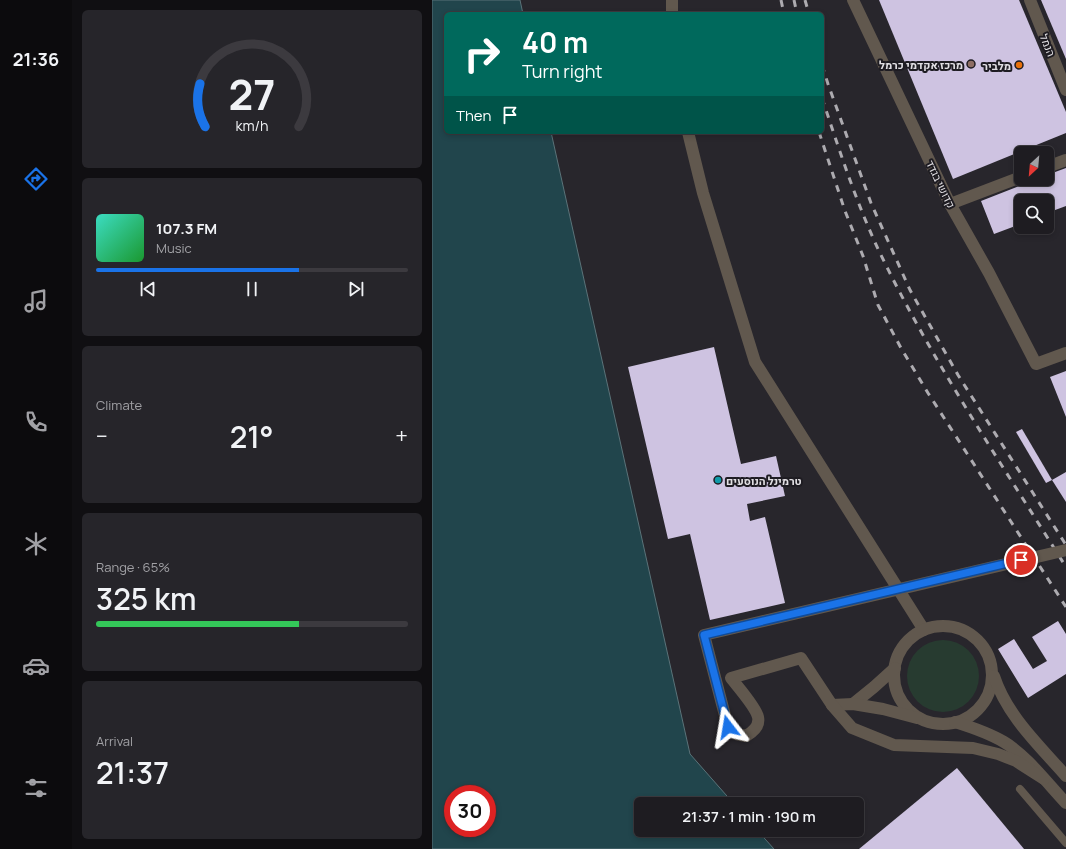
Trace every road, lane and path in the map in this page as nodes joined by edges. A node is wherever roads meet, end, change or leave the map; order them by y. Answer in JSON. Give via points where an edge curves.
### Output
{"nodes":[{"id":1,"x":672,"y":0,"type":"edge"},
{"id":2,"x":853,"y":0,"type":"edge"},
{"id":3,"x":1030,"y":0,"type":"edge"},
{"id":4,"x":672,"y":12,"type":"edge"},
{"id":5,"x":1066,"y":90,"type":"edge"},
{"id":6,"x":688,"y":134,"type":"edge"},
{"id":7,"x":1066,"y":160,"type":"edge"},
{"id":8,"x":1054,"y":164,"type":"edge"},
{"id":9,"x":1014,"y":180,"type":"edge"},
{"id":10,"x":950,"y":204,"type":"junction"},
{"id":11,"x":1066,"y":353,"type":"edge"},
{"id":12,"x":1066,"y":550,"type":"edge"},
{"id":13,"x":924,"y":630,"type":"junction"},
{"id":14,"x":895,"y":668,"type":"junction"},
{"id":15,"x":992,"y":670,"type":"junction"},
{"id":16,"x":853,"y":704,"type":"junction"},
{"id":17,"x":832,"y":705,"type":"junction"},
{"id":18,"x":923,"y":719,"type":"junction"},
{"id":19,"x":955,"y":722,"type":"junction"},
{"id":20,"x":1066,"y":776,"type":"edge"},
{"id":21,"x":1044,"y":779,"type":"junction"},
{"id":22,"x":1020,"y":790,"type":"dead end"},
{"id":23,"x":1066,"y":803,"type":"edge"},
{"id":24,"x":1066,"y":843,"type":"edge"}],
"edges":[{"from":1,"to":4,"type":"street"},
{"from":2,"to":10,"type":"street","name":"קדושי בגדד"},
{"from":3,"to":5,"type":"street","name":"הנמל"},
{"from":6,"to":13,"type":"street","via":[[703,193],[755,362]]},
{"from":7,"to":8,"type":"street"},
{"from":9,"to":10,"type":"street"},
{"from":10,"to":11,"type":"street","name":"קדושי בגדד","via":[[1036,364]]},
{"from":12,"to":17,"type":"street","bridge":true,"via":[[704,635],[728,727],[736,734],[746,736],[753,732],[757,726],[758,716],[731,678],[801,658]]},
{"from":13,"to":14,"type":"street","via":[[902,648]]},
{"from":13,"to":15,"type":"street","via":[[946,627],[968,634],[980,643],[988,656]]},
{"from":14,"to":16,"type":"street"},
{"from":14,"to":18,"type":"street","via":[[896,690],[904,705]]},
{"from":15,"to":19,"type":"street","via":[[991,685],[986,699],[976,712]]},
{"from":15,"to":20,"type":"street","via":[[998,690],[1015,718]]},
{"from":16,"to":17,"type":"street"},
{"from":16,"to":18,"type":"street"},
{"from":17,"to":21,"type":"street","via":[[852,728],[894,745],[972,748],[1016,761]]},
{"from":18,"to":19,"type":"street","via":[[947,724]]},
{"from":19,"to":21,"type":"street","via":[[1004,742]]},
{"from":21,"to":23,"type":"street"},
{"from":22,"to":24,"type":"lane"}]}
